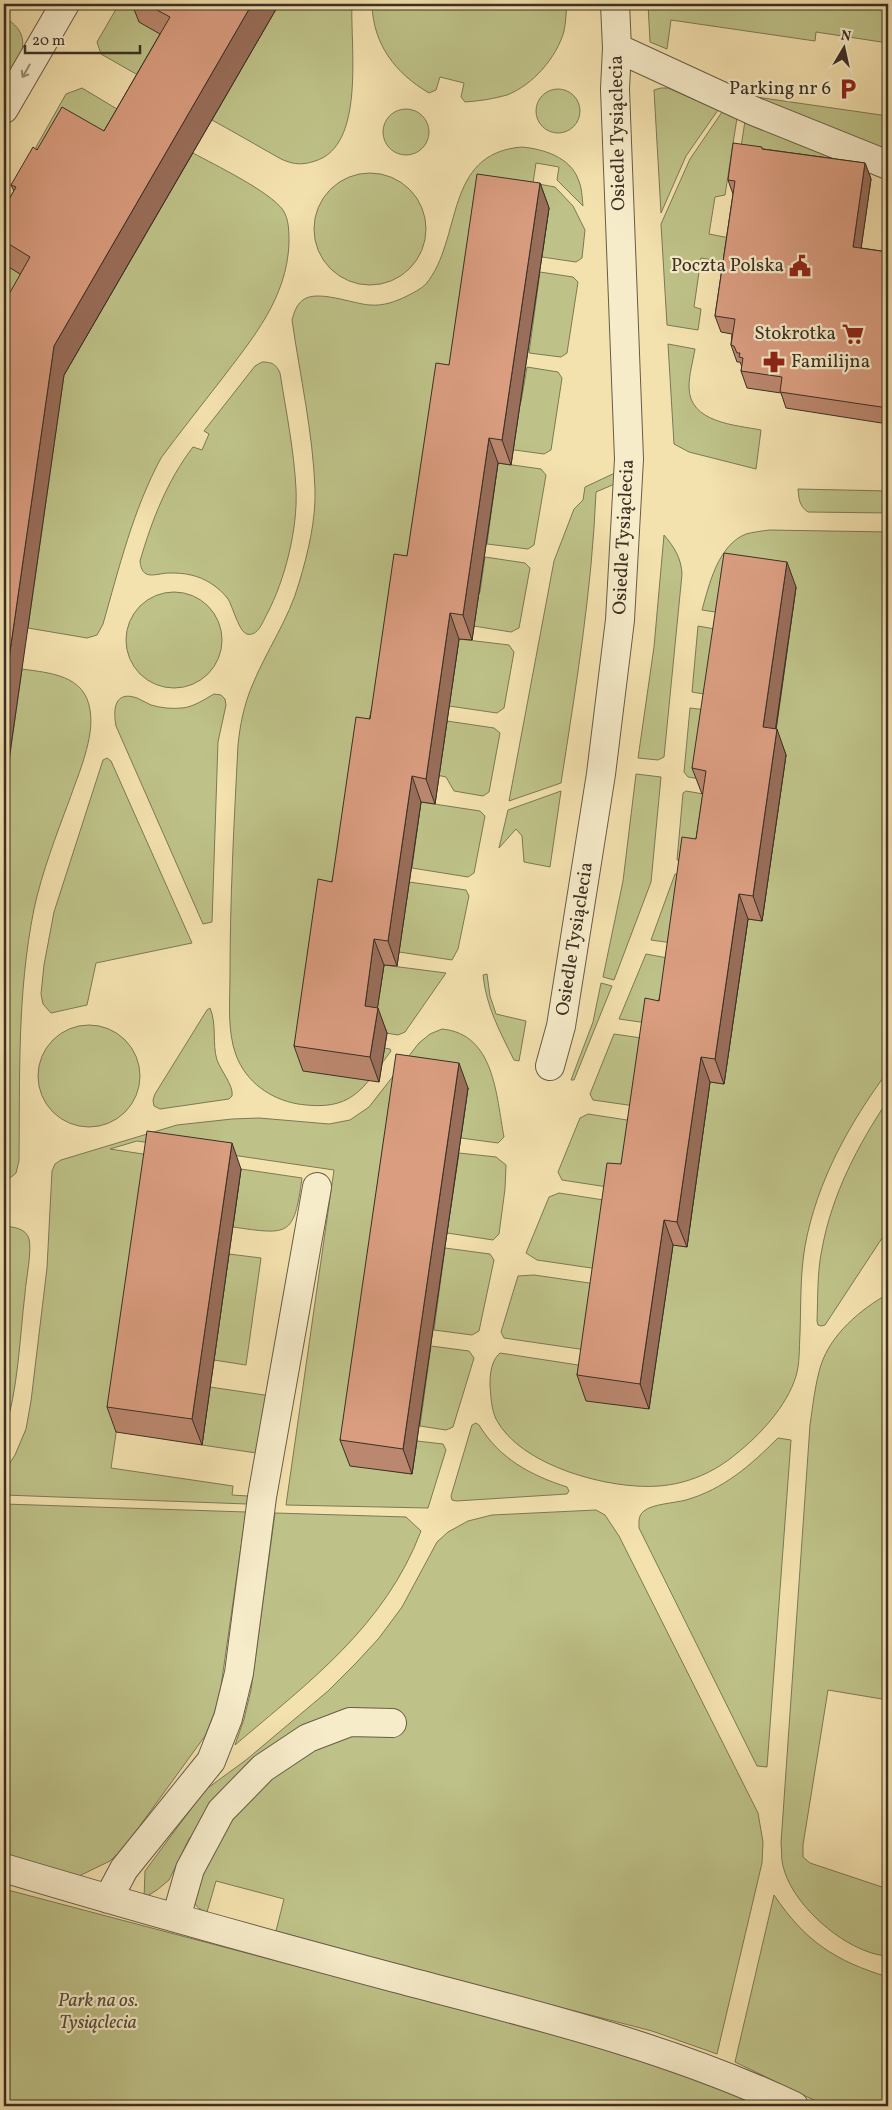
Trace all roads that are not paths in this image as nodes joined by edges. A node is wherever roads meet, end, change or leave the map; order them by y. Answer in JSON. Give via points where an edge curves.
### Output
{"nodes":[{"id":1,"x":65,"y":4,"type":"edge"},
{"id":2,"x":615,"y":4,"type":"edge"},
{"id":3,"x":617,"y":48,"type":"junction"},
{"id":4,"x":4,"y":109,"type":"edge"},
{"id":5,"x":888,"y":166,"type":"edge"},
{"id":6,"x":550,"y":1066,"type":"dead end"},
{"id":7,"x":317,"y":1186,"type":"dead end"},
{"id":8,"x":392,"y":1723,"type":"dead end"},
{"id":9,"x":4,"y":1868,"type":"edge"},
{"id":10,"x":108,"y":1899,"type":"junction"},
{"id":11,"x":176,"y":1918,"type":"junction"},
{"id":12,"x":794,"y":2106,"type":"edge"}],
"edges":[{"from":1,"to":4,"type":"street","one_way":true},
{"from":2,"to":3,"type":"street","name":"Osiedle Tysiąclecia"},
{"from":3,"to":5,"type":"street","via":[[756,112]]},
{"from":3,"to":6,"type":"street","name":"Osiedle Tysiąclecia","via":[[615,89],[629,458],[620,620],[601,774],[561,1026]]},
{"from":7,"to":10,"type":"street","via":[[262,1497],[239,1672],[228,1718],[210,1761],[124,1869]]},
{"from":8,"to":11,"type":"street","via":[[350,1722],[308,1738],[263,1768],[221,1811],[190,1869]]},
{"from":9,"to":10,"type":"street"},
{"from":10,"to":11,"type":"street"},
{"from":11,"to":12,"type":"street","via":[[629,2042],[728,2077]]}]}
